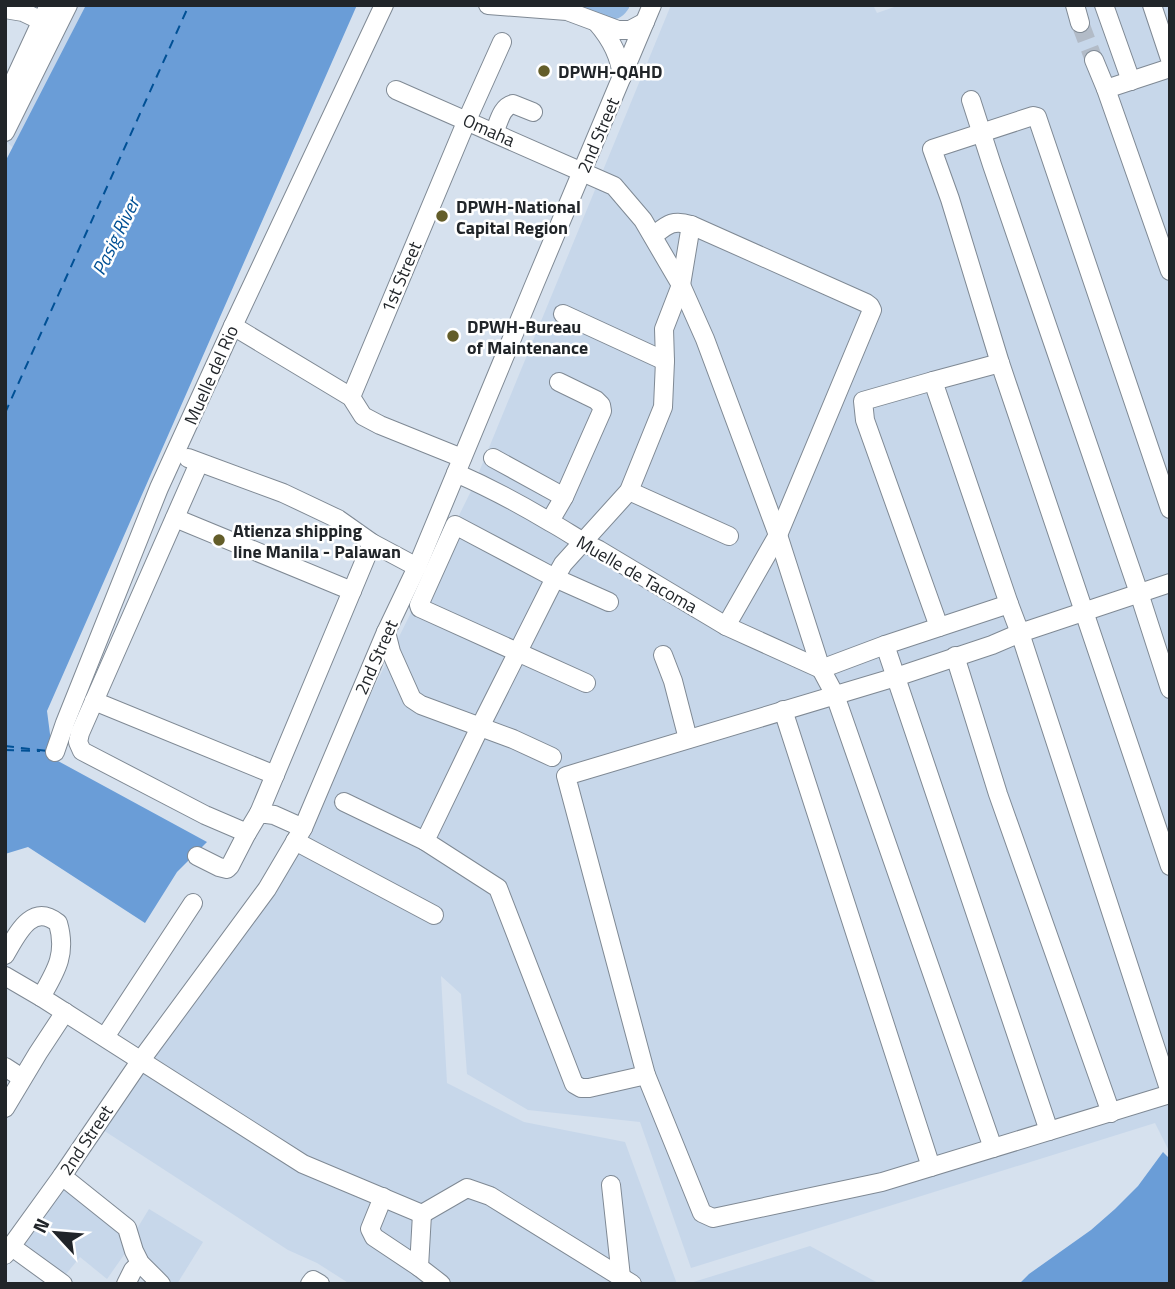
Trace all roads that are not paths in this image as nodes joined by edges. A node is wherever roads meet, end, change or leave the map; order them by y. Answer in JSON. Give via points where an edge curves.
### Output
{"nodes":[{"id":1,"x":68,"y":5,"type":"edge"},
{"id":2,"x":384,"y":5,"type":"edge"},
{"id":3,"x":488,"y":5,"type":"edge"},
{"id":4,"x":1075,"y":5,"type":"edge"},
{"id":5,"x":1104,"y":5,"type":"edge"},
{"id":6,"x":1153,"y":5,"type":"edge"},
{"id":7,"x":5,"y":9,"type":"edge"},
{"id":8,"x":650,"y":11,"type":"edge"},
{"id":9,"x":46,"y":13,"type":"edge"},
{"id":10,"x":597,"y":23,"type":"junction"},
{"id":11,"x":1080,"y":23,"type":"tunnel mouth"},
{"id":12,"x":502,"y":42,"type":"dead end"},
{"id":13,"x":1170,"y":59,"type":"edge"},
{"id":14,"x":1094,"y":60,"type":"tunnel mouth"},
{"id":15,"x":1170,"y":68,"type":"edge"},
{"id":16,"x":622,"y":77,"type":"junction"},
{"id":17,"x":1131,"y":81,"type":"junction"},
{"id":18,"x":1106,"y":89,"type":"junction"},
{"id":19,"x":397,"y":90,"type":"dead end"},
{"id":20,"x":5,"y":100,"type":"edge"},
{"id":21,"x":971,"y":100,"type":"dead end"},
{"id":22,"x":533,"y":113,"type":"dead end"},
{"id":23,"x":467,"y":120,"type":"junction"},
{"id":24,"x":5,"y":132,"type":"edge"},
{"id":25,"x":494,"y":132,"type":"junction"},
{"id":26,"x":982,"y":132,"type":"junction"},
{"id":27,"x":582,"y":171,"type":"junction"},
{"id":28,"x":691,"y":225,"type":"junction"},
{"id":29,"x":653,"y":236,"type":"junction"},
{"id":30,"x":1170,"y":271,"type":"edge"},
{"id":31,"x":681,"y":285,"type":"junction"},
{"id":32,"x":563,"y":314,"type":"dead end"},
{"id":33,"x":233,"y":326,"type":"junction"},
{"id":34,"x":665,"y":361,"type":"junction"},
{"id":35,"x":1000,"y":363,"type":"junction"},
{"id":36,"x":933,"y":381,"type":"junction"},
{"id":37,"x":559,"y":382,"type":"dead end"},
{"id":38,"x":351,"y":397,"type":"junction"},
{"id":39,"x":176,"y":453,"type":"junction"},
{"id":40,"x":494,"y":458,"type":"dead end"},
{"id":41,"x":199,"y":463,"type":"junction"},
{"id":42,"x":459,"y":465,"type":"junction"},
{"id":43,"x":629,"y":491,"type":"junction"},
{"id":44,"x":564,"y":497,"type":"junction"},
{"id":45,"x":1170,"y":509,"type":"edge"},
{"id":46,"x":174,"y":519,"type":"junction"},
{"id":47,"x":550,"y":521,"type":"junction"},
{"id":48,"x":778,"y":535,"type":"junction"},
{"id":49,"x":729,"y":536,"type":"dead end"},
{"id":50,"x":372,"y":543,"type":"junction"},
{"id":51,"x":584,"y":543,"type":"junction"},
{"id":52,"x":416,"y":567,"type":"junction"},
{"id":53,"x":555,"y":578,"type":"junction"},
{"id":54,"x":1170,"y":583,"type":"edge"},
{"id":55,"x":352,"y":591,"type":"junction"},
{"id":56,"x":1139,"y":593,"type":"junction"},
{"id":57,"x":609,"y":602,"type":"dead end"},
{"id":58,"x":1009,"y":604,"type":"junction"},
{"id":59,"x":1084,"y":612,"type":"junction"},
{"id":60,"x":726,"y":626,"type":"junction"},
{"id":61,"x":939,"y":627,"type":"junction"},
{"id":62,"x":386,"y":632,"type":"junction"},
{"id":63,"x":1020,"y":633,"type":"junction"},
{"id":64,"x":885,"y":645,"type":"junction"},
{"id":65,"x":517,"y":652,"type":"junction"},
{"id":66,"x":663,"y":655,"type":"dead end"},
{"id":67,"x":956,"y":656,"type":"junction"},
{"id":68,"x":821,"y":669,"type":"junction"},
{"id":69,"x":896,"y":677,"type":"junction"},
{"id":70,"x":586,"y":683,"type":"dead end"},
{"id":71,"x":1170,"y":689,"type":"edge"},
{"id":72,"x":835,"y":695,"type":"junction"},
{"id":73,"x":94,"y":701,"type":"junction"},
{"id":74,"x":783,"y":709,"type":"junction"},
{"id":75,"x":480,"y":727,"type":"junction"},
{"id":76,"x":688,"y":738,"type":"junction"},
{"id":77,"x":55,"y":752,"type":"dead end"},
{"id":78,"x":551,"y":757,"type":"dead end"},
{"id":79,"x":275,"y":775,"type":"junction"},
{"id":80,"x":344,"y":802,"type":"dead end"},
{"id":81,"x":259,"y":813,"type":"junction"},
{"id":82,"x":247,"y":833,"type":"junction"},
{"id":83,"x":299,"y":834,"type":"junction"},
{"id":84,"x":425,"y":841,"type":"junction"},
{"id":85,"x":197,"y":856,"type":"dead end"},
{"id":86,"x":1170,"y":866,"type":"edge"},
{"id":87,"x":193,"y":903,"type":"dead end"},
{"id":88,"x":434,"y":915,"type":"dead end"},
{"id":89,"x":5,"y":955,"type":"edge"},
{"id":90,"x":5,"y":976,"type":"edge"},
{"id":91,"x":41,"y":997,"type":"junction"},
{"id":92,"x":65,"y":1012,"type":"junction"},
{"id":93,"x":105,"y":1037,"type":"junction"},
{"id":94,"x":141,"y":1060,"type":"junction"},
{"id":95,"x":5,"y":1067,"type":"edge"},
{"id":96,"x":646,"y":1075,"type":"junction"},
{"id":97,"x":22,"y":1079,"type":"junction"},
{"id":98,"x":1170,"y":1093,"type":"edge"},
{"id":99,"x":5,"y":1108,"type":"edge"},
{"id":100,"x":1111,"y":1113,"type":"junction"},
{"id":101,"x":1049,"y":1131,"type":"junction"},
{"id":102,"x":993,"y":1148,"type":"junction"},
{"id":103,"x":931,"y":1167,"type":"junction"},
{"id":104,"x":62,"y":1176,"type":"junction"},
{"id":105,"x":611,"y":1185,"type":"dead end"},
{"id":106,"x":383,"y":1198,"type":"junction"},
{"id":107,"x":422,"y":1214,"type":"junction"},
{"id":108,"x":8,"y":1251,"type":"edge"},
{"id":109,"x":140,"y":1263,"type":"junction"},
{"id":110,"x":419,"y":1267,"type":"junction"},
{"id":111,"x":626,"y":1280,"type":"edge"},
{"id":112,"x":62,"y":1284,"type":"edge"},
{"id":113,"x":126,"y":1284,"type":"edge"},
{"id":114,"x":161,"y":1284,"type":"edge"},
{"id":115,"x":441,"y":1284,"type":"edge"}],
"edges":[{"from":1,"to":24,"type":"street"},
{"from":2,"to":33,"type":"street","name":"Muelle del Rio"},
{"from":3,"to":10,"type":"street","via":[[567,11]]},
{"from":4,"to":11,"type":"street"},
{"from":5,"to":17,"type":"street"},
{"from":6,"to":13,"type":"street"},
{"from":7,"to":9,"type":"street"},
{"from":8,"to":10,"type":"street","via":[[636,29]]},
{"from":8,"to":16,"type":"street","name":"2nd Street"},
{"from":9,"to":20,"type":"street"},
{"from":10,"to":16,"type":"street","via":[[615,50]]},
{"from":12,"to":23,"type":"street","name":"1st Street"},
{"from":14,"to":18,"type":"street"},
{"from":15,"to":17,"type":"street"},
{"from":16,"to":27,"type":"street","name":"2nd Street"},
{"from":17,"to":18,"type":"street"},
{"from":18,"to":30,"type":"street"},
{"from":19,"to":23,"type":"street","name":"Omaha"},
{"from":21,"to":26,"type":"street"},
{"from":22,"to":25,"type":"street","via":[[508,105]]},
{"from":23,"to":25,"type":"street","name":"Omaha"},
{"from":23,"to":38,"type":"street","name":"1st Street"},
{"from":25,"to":27,"type":"street","name":"Omaha"},
{"from":26,"to":35,"type":"street","via":[[932,149]]},
{"from":26,"to":45,"type":"street","via":[[1033,116],[1040,121]]},
{"from":26,"to":56,"type":"street"},
{"from":27,"to":29,"type":"street","name":"Omaha","via":[[614,186]]},
{"from":27,"to":42,"type":"street","name":"2nd Street"},
{"from":28,"to":29,"type":"street","via":[[674,222]]},
{"from":28,"to":31,"type":"street"},
{"from":28,"to":48,"type":"street","via":[[866,303],[872,310]]},
{"from":29,"to":31,"type":"street","name":"Omaha"},
{"from":31,"to":34,"type":"street","via":[[664,329]]},
{"from":31,"to":48,"type":"street","name":"Omaha"},
{"from":32,"to":34,"type":"street"},
{"from":33,"to":38,"type":"street","name":"Muelle de Tacoma"},
{"from":33,"to":39,"type":"street","name":"Muelle del Rio"},
{"from":34,"to":43,"type":"street","via":[[663,407]]},
{"from":35,"to":36,"type":"street"},
{"from":35,"to":59,"type":"street"},
{"from":36,"to":58,"type":"street"},
{"from":36,"to":61,"type":"street","via":[[863,401],[863,408]]},
{"from":37,"to":44,"type":"street","via":[[596,400],[602,411]]},
{"from":38,"to":42,"type":"street","name":"Muelle de Tacoma","via":[[363,416]]},
{"from":39,"to":41,"type":"street"},
{"from":39,"to":77,"type":"street","name":"Muelle del Rio"},
{"from":40,"to":44,"type":"street"},
{"from":41,"to":46,"type":"street"},
{"from":41,"to":50,"type":"street","via":[[283,493],[338,519]]},
{"from":42,"to":47,"type":"street","name":"Muelle de Tacoma","via":[[478,482]]},
{"from":42,"to":52,"type":"street","name":"2nd Street"},
{"from":43,"to":49,"type":"street"},
{"from":43,"to":51,"type":"street"},
{"from":44,"to":47,"type":"street"},
{"from":46,"to":55,"type":"street"},
{"from":46,"to":73,"type":"street"},
{"from":47,"to":51,"type":"street","name":"Muelle de Tacoma"},
{"from":48,"to":60,"type":"street"},
{"from":48,"to":68,"type":"street","name":"Omaha"},
{"from":50,"to":52,"type":"street"},
{"from":50,"to":55,"type":"street"},
{"from":51,"to":53,"type":"street"},
{"from":51,"to":60,"type":"street","name":"Muelle de Tacoma"},
{"from":52,"to":62,"type":"street","name":"2nd Street"},
{"from":53,"to":57,"type":"street"},
{"from":53,"to":65,"type":"street"},
{"from":53,"to":65,"type":"street","via":[[454,525],[420,608]]},
{"from":54,"to":56,"type":"street"},
{"from":55,"to":79,"type":"street"},
{"from":56,"to":59,"type":"street"},
{"from":56,"to":71,"type":"street"},
{"from":58,"to":61,"type":"street"},
{"from":58,"to":63,"type":"street"},
{"from":59,"to":63,"type":"street"},
{"from":59,"to":86,"type":"street"},
{"from":60,"to":68,"type":"street","name":"Muelle de Tacoma"},
{"from":61,"to":64,"type":"street"},
{"from":62,"to":75,"type":"street","via":[[412,699]]},
{"from":62,"to":83,"type":"street","name":"2nd Street"},
{"from":63,"to":67,"type":"street"},
{"from":63,"to":98,"type":"street"},
{"from":64,"to":68,"type":"street"},
{"from":64,"to":69,"type":"street"},
{"from":65,"to":70,"type":"street"},
{"from":65,"to":75,"type":"street"},
{"from":66,"to":76,"type":"street"},
{"from":67,"to":69,"type":"street"},
{"from":67,"to":100,"type":"street","via":[[998,794]]},
{"from":68,"to":72,"type":"street","name":"Omaha"},
{"from":69,"to":72,"type":"street"},
{"from":69,"to":101,"type":"street"},
{"from":72,"to":74,"type":"street"},
{"from":72,"to":102,"type":"street","name":"Omaha"},
{"from":73,"to":79,"type":"street"},
{"from":73,"to":82,"type":"street","via":[[80,733],[82,751]]},
{"from":74,"to":76,"type":"street"},
{"from":74,"to":103,"type":"street"},
{"from":75,"to":78,"type":"street"},
{"from":75,"to":84,"type":"street"},
{"from":76,"to":96,"type":"street","via":[[566,776]]},
{"from":79,"to":81,"type":"street"},
{"from":80,"to":84,"type":"street"},
{"from":81,"to":82,"type":"street"},
{"from":81,"to":83,"type":"street","via":[[274,815]]},
{"from":82,"to":85,"type":"street","via":[[227,869]]},
{"from":83,"to":88,"type":"street"},
{"from":83,"to":94,"type":"street","name":"2nd Street","via":[[267,889]]},
{"from":84,"to":96,"type":"street","via":[[498,888],[574,1084],[589,1088]]},
{"from":87,"to":93,"type":"street"},
{"from":89,"to":91,"type":"street","via":[[24,925],[36,917],[58,923],[62,949],[57,970]]},
{"from":90,"to":91,"type":"street"},
{"from":91,"to":92,"type":"street"},
{"from":92,"to":93,"type":"street"},
{"from":92,"to":97,"type":"street"},
{"from":93,"to":94,"type":"street"},
{"from":94,"to":104,"type":"street","name":"2nd Street"},
{"from":94,"to":106,"type":"street","via":[[303,1164]]},
{"from":95,"to":97,"type":"street"},
{"from":96,"to":103,"type":"street","via":[[702,1213],[713,1218]]},
{"from":97,"to":99,"type":"street"},
{"from":98,"to":100,"type":"street"},
{"from":100,"to":101,"type":"street"},
{"from":101,"to":102,"type":"street"},
{"from":102,"to":103,"type":"street"},
{"from":104,"to":108,"type":"street","name":"2nd Street"},
{"from":104,"to":109,"type":"street","via":[[128,1228]]},
{"from":105,"to":111,"type":"street"},
{"from":106,"to":107,"type":"street"},
{"from":106,"to":110,"type":"street","via":[[370,1229],[374,1237]]},
{"from":107,"to":110,"type":"street"},
{"from":107,"to":111,"type":"street","via":[[467,1188],[490,1196]]},
{"from":108,"to":112,"type":"street"},
{"from":109,"to":113,"type":"street"},
{"from":109,"to":114,"type":"street"},
{"from":110,"to":115,"type":"street"}]}
